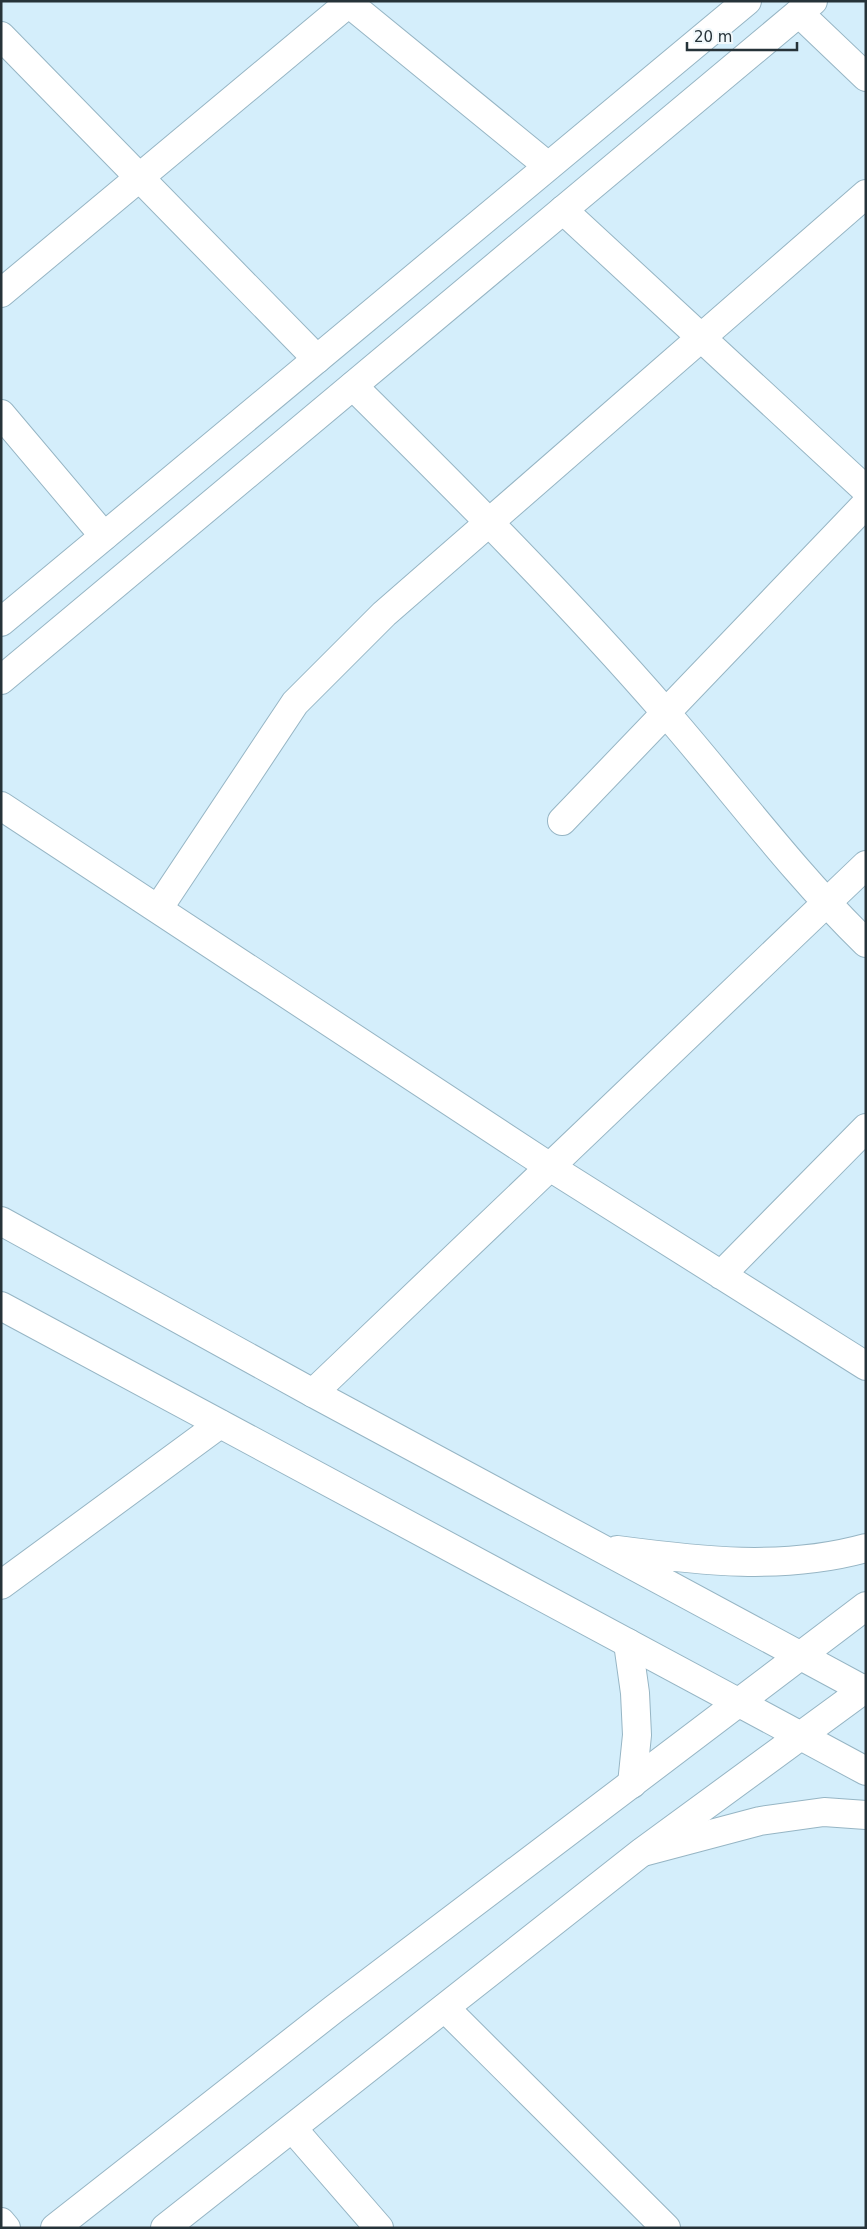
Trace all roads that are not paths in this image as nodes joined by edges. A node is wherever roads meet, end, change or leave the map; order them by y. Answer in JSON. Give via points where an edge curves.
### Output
{"nodes":[{"id":1,"x":747,"y":1,"type":"edge"},
{"id":2,"x":348,"y":2,"type":"edge"},
{"id":3,"x":806,"y":7,"type":"edge"},
{"id":4,"x":1,"y":36,"type":"edge"},
{"id":5,"x":866,"y":78,"type":"edge"},
{"id":6,"x":548,"y":166,"type":"junction"},
{"id":7,"x":140,"y":178,"type":"junction"},
{"id":8,"x":866,"y":194,"type":"edge"},
{"id":9,"x":563,"y":210,"type":"junction"},
{"id":10,"x":1,"y":293,"type":"edge"},
{"id":11,"x":701,"y":337,"type":"junction"},
{"id":12,"x":317,"y":359,"type":"junction"},
{"id":13,"x":353,"y":386,"type":"junction"},
{"id":14,"x":1,"y":414,"type":"edge"},
{"id":15,"x":866,"y":490,"type":"edge"},
{"id":16,"x":866,"y":504,"type":"edge"},
{"id":17,"x":490,"y":522,"type":"junction"},
{"id":18,"x":104,"y":536,"type":"junction"},
{"id":19,"x":1,"y":622,"type":"edge"},
{"id":20,"x":1,"y":680,"type":"edge"},
{"id":21,"x":666,"y":713,"type":"junction"},
{"id":22,"x":1,"y":806,"type":"edge"},
{"id":23,"x":562,"y":820,"type":"dead end"},
{"id":24,"x":866,"y":865,"type":"edge"},
{"id":25,"x":826,"y":904,"type":"junction"},
{"id":26,"x":158,"y":909,"type":"junction"},
{"id":27,"x":866,"y":943,"type":"edge"},
{"id":28,"x":866,"y":1128,"type":"edge"},
{"id":29,"x":550,"y":1167,"type":"junction"},
{"id":30,"x":1,"y":1221,"type":"edge"},
{"id":31,"x":721,"y":1275,"type":"junction"},
{"id":32,"x":1,"y":1306,"type":"edge"},
{"id":33,"x":866,"y":1366,"type":"edge"},
{"id":34,"x":312,"y":1393,"type":"junction"},
{"id":35,"x":220,"y":1424,"type":"junction"},
{"id":36,"x":600,"y":1548,"type":"junction"},
{"id":37,"x":866,"y":1548,"type":"edge"},
{"id":38,"x":1,"y":1585,"type":"edge"},
{"id":39,"x":866,"y":1606,"type":"edge"},
{"id":40,"x":628,"y":1643,"type":"junction"},
{"id":41,"x":801,"y":1655,"type":"junction"},
{"id":42,"x":865,"y":1690,"type":"edge"},
{"id":43,"x":738,"y":1703,"type":"junction"},
{"id":44,"x":801,"y":1736,"type":"junction"},
{"id":45,"x":866,"y":1771,"type":"edge"},
{"id":46,"x":632,"y":1784,"type":"junction"},
{"id":47,"x":866,"y":1815,"type":"edge"},
{"id":48,"x":642,"y":1852,"type":"junction"},
{"id":49,"x":445,"y":2008,"type":"junction"},
{"id":50,"x":293,"y":2129,"type":"junction"},
{"id":51,"x":1,"y":2222,"type":"edge"},
{"id":52,"x":6,"y":2228,"type":"edge"},
{"id":53,"x":55,"y":2228,"type":"edge"},
{"id":54,"x":166,"y":2228,"type":"edge"},
{"id":55,"x":379,"y":2228,"type":"edge"},
{"id":56,"x":666,"y":2228,"type":"edge"}],
"edges":[{"from":1,"to":6,"type":"street"},
{"from":2,"to":6,"type":"street"},
{"from":2,"to":7,"type":"street"},
{"from":3,"to":5,"type":"street"},
{"from":3,"to":9,"type":"street"},
{"from":4,"to":7,"type":"street"},
{"from":6,"to":12,"type":"street"},
{"from":7,"to":10,"type":"street"},
{"from":7,"to":12,"type":"street"},
{"from":8,"to":11,"type":"street"},
{"from":9,"to":11,"type":"street"},
{"from":9,"to":13,"type":"street"},
{"from":11,"to":15,"type":"street"},
{"from":11,"to":17,"type":"street"},
{"from":12,"to":18,"type":"street"},
{"from":13,"to":17,"type":"street"},
{"from":13,"to":20,"type":"street"},
{"from":14,"to":18,"type":"street"},
{"from":16,"to":21,"type":"street"},
{"from":17,"to":21,"type":"street"},
{"from":17,"to":26,"type":"street","via":[[384,614],[295,703]]},
{"from":18,"to":19,"type":"street"},
{"from":21,"to":23,"type":"street"},
{"from":21,"to":25,"type":"street"},
{"from":22,"to":26,"type":"street"},
{"from":24,"to":25,"type":"street"},
{"from":25,"to":27,"type":"street"},
{"from":25,"to":29,"type":"street"},
{"from":26,"to":29,"type":"street"},
{"from":28,"to":31,"type":"street"},
{"from":29,"to":31,"type":"street"},
{"from":29,"to":34,"type":"street"},
{"from":30,"to":34,"type":"street"},
{"from":31,"to":33,"type":"street"},
{"from":32,"to":35,"type":"street"},
{"from":34,"to":36,"type":"street"},
{"from":35,"to":38,"type":"street"},
{"from":35,"to":40,"type":"street"},
{"from":36,"to":37,"type":"street","via":[[699,1561],[764,1563],[840,1555]]},
{"from":36,"to":41,"type":"street"},
{"from":39,"to":41,"type":"street"},
{"from":40,"to":43,"type":"street"},
{"from":40,"to":46,"type":"street","via":[[637,1735]]},
{"from":41,"to":42,"type":"street"},
{"from":41,"to":43,"type":"street"},
{"from":42,"to":44,"type":"street"},
{"from":43,"to":44,"type":"street"},
{"from":43,"to":46,"type":"street"},
{"from":44,"to":45,"type":"street"},
{"from":44,"to":48,"type":"street"},
{"from":46,"to":53,"type":"street","via":[[327,2015]]},
{"from":47,"to":48,"type":"street","via":[[824,1812],[760,1821]]},
{"from":48,"to":49,"type":"street"},
{"from":49,"to":50,"type":"street"},
{"from":49,"to":56,"type":"street"},
{"from":50,"to":54,"type":"street"},
{"from":50,"to":55,"type":"street"},
{"from":51,"to":52,"type":"street"}]}
